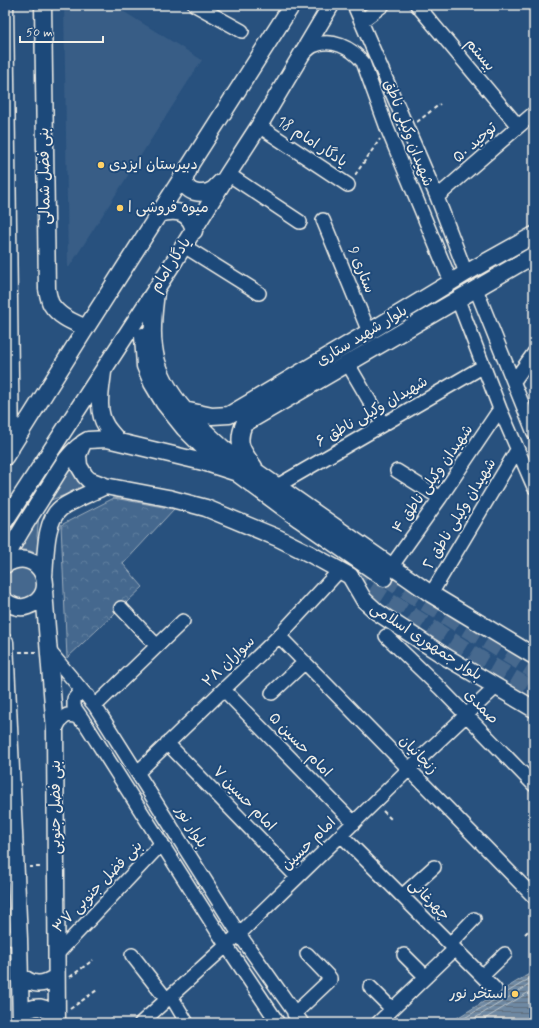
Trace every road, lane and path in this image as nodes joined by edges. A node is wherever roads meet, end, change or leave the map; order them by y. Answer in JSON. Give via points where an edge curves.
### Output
{"nodes":[{"id":1,"x":5,"y":5,"type":"edge"},
{"id":2,"x":43,"y":5,"type":"edge"},
{"id":3,"x":195,"y":5,"type":"edge"},
{"id":4,"x":292,"y":5,"type":"edge"},
{"id":5,"x":331,"y":5,"type":"edge"},
{"id":6,"x":354,"y":5,"type":"edge"},
{"id":7,"x":383,"y":5,"type":"edge"},
{"id":8,"x":416,"y":5,"type":"edge"},
{"id":9,"x":362,"y":21,"type":"junction"},
{"id":10,"x":242,"y":31,"type":"dead end"},
{"id":11,"x":302,"y":55,"type":"junction"},
{"id":12,"x":440,"y":104,"type":"dead end"},
{"id":13,"x":534,"y":113,"type":"edge"},
{"id":14,"x":259,"y":126,"type":"junction"},
{"id":15,"x":518,"y":126,"type":"junction"},
{"id":16,"x":387,"y":128,"type":"junction"},
{"id":17,"x":408,"y":129,"type":"junction"},
{"id":18,"x":191,"y":164,"type":"junction"},
{"id":19,"x":228,"y":174,"type":"junction"},
{"id":20,"x":348,"y":185,"type":"joint"},
{"id":21,"x":438,"y":197,"type":"junction"},
{"id":22,"x":159,"y":214,"type":"junction"},
{"id":23,"x":323,"y":220,"type":"dead end"},
{"id":24,"x":300,"y":222,"type":"dead end"},
{"id":25,"x":194,"y":231,"type":"junction"},
{"id":26,"x":534,"y":235,"type":"edge"},
{"id":27,"x":454,"y":243,"type":"junction"},
{"id":28,"x":184,"y":246,"type":"junction"},
{"id":29,"x":436,"y":247,"type":"junction"},
{"id":30,"x":534,"y":255,"type":"edge"},
{"id":31,"x":466,"y":273,"type":"junction"},
{"id":32,"x":451,"y":282,"type":"junction"},
{"id":33,"x":156,"y":289,"type":"junction"},
{"id":34,"x":476,"y":289,"type":"junction"},
{"id":35,"x":259,"y":293,"type":"dead end"},
{"id":36,"x":458,"y":300,"type":"junction"},
{"id":37,"x":148,"y":303,"type":"junction"},
{"id":38,"x":86,"y":328,"type":"junction"},
{"id":39,"x":369,"y":332,"type":"junction"},
{"id":40,"x":7,"y":340,"type":"edge"},
{"id":41,"x":534,"y":353,"type":"edge"},
{"id":42,"x":348,"y":364,"type":"junction"},
{"id":43,"x":484,"y":366,"type":"junction"},
{"id":44,"x":104,"y":368,"type":"junction"},
{"id":45,"x":514,"y":381,"type":"junction"},
{"id":46,"x":500,"y":409,"type":"junction"},
{"id":47,"x":184,"y":410,"type":"junction"},
{"id":48,"x":229,"y":415,"type":"junction"},
{"id":49,"x":244,"y":424,"type":"junction"},
{"id":50,"x":383,"y":424,"type":"junction"},
{"id":51,"x":534,"y":432,"type":"edge"},
{"id":52,"x":112,"y":440,"type":"junction"},
{"id":53,"x":83,"y":443,"type":"junction"},
{"id":54,"x":517,"y":450,"type":"junction"},
{"id":55,"x":8,"y":452,"type":"edge"},
{"id":56,"x":397,"y":471,"type":"dead end"},
{"id":57,"x":257,"y":472,"type":"junction"},
{"id":58,"x":237,"y":473,"type":"junction"},
{"id":59,"x":105,"y":486,"type":"junction"},
{"id":60,"x":277,"y":486,"type":"junction"},
{"id":61,"x":534,"y":487,"type":"edge"},
{"id":62,"x":440,"y":498,"type":"junction"},
{"id":63,"x":5,"y":521,"type":"edge"},
{"id":64,"x":5,"y":560,"type":"edge"},
{"id":65,"x":5,"y":565,"type":"edge"},
{"id":66,"x":388,"y":572,"type":"junction"},
{"id":67,"x":345,"y":574,"type":"junction"},
{"id":68,"x":44,"y":584,"type":"junction"},
{"id":69,"x":431,"y":594,"type":"junction"},
{"id":70,"x":5,"y":601,"type":"edge"},
{"id":71,"x":121,"y":608,"type":"dead end"},
{"id":72,"x":183,"y":621,"type":"dead end"},
{"id":73,"x":279,"y":636,"type":"junction"},
{"id":74,"x":386,"y":636,"type":"dead end"},
{"id":75,"x":5,"y":642,"type":"edge"},
{"id":76,"x":157,"y":646,"type":"junction"},
{"id":77,"x":50,"y":652,"type":"junction"},
{"id":78,"x":6,"y":653,"type":"edge"},
{"id":79,"x":534,"y":656,"type":"edge"},
{"id":80,"x":305,"y":662,"type":"junction"},
{"id":81,"x":496,"y":687,"type":"junction"},
{"id":82,"x":224,"y":690,"type":"junction"},
{"id":83,"x":272,"y":693,"type":"dead end"},
{"id":84,"x":92,"y":701,"type":"junction"},
{"id":85,"x":534,"y":709,"type":"edge"},
{"id":86,"x":466,"y":714,"type":"junction"},
{"id":87,"x":85,"y":723,"type":"junction"},
{"id":88,"x":55,"y":730,"type":"junction"},
{"id":89,"x":167,"y":743,"type":"junction"},
{"id":90,"x":409,"y":769,"type":"junction"},
{"id":91,"x":138,"y":772,"type":"junction"},
{"id":92,"x":534,"y":785,"type":"edge"},
{"id":93,"x":354,"y":823,"type":"junction"},
{"id":94,"x":341,"y":835,"type":"junction"},
{"id":95,"x":162,"y":843,"type":"junction"},
{"id":96,"x":16,"y":867,"type":"junction"},
{"id":97,"x":434,"y":867,"type":"dead end"},
{"id":98,"x":56,"y":868,"type":"junction"},
{"id":99,"x":298,"y":877,"type":"junction"},
{"id":100,"x":402,"y":896,"type":"junction"},
{"id":101,"x":534,"y":897,"type":"edge"},
{"id":102,"x":474,"y":919,"type":"dead end"},
{"id":103,"x":534,"y":926,"type":"edge"},
{"id":104,"x":239,"y":934,"type":"junction"},
{"id":105,"x":525,"y":934,"type":"dead end"},
{"id":106,"x":12,"y":938,"type":"edge"},
{"id":107,"x":226,"y":945,"type":"junction"},
{"id":108,"x":453,"y":947,"type":"junction"},
{"id":109,"x":57,"y":954,"type":"junction"},
{"id":110,"x":307,"y":954,"type":"dead end"},
{"id":111,"x":505,"y":954,"type":"dead end"},
{"id":112,"x":132,"y":955,"type":"dead end"},
{"id":113,"x":404,"y":955,"type":"dead end"},
{"id":114,"x":93,"y":960,"type":"dead end"},
{"id":115,"x":20,"y":975,"type":"junction"},
{"id":116,"x":482,"y":976,"type":"junction"},
{"id":117,"x":426,"y":977,"type":"junction"},
{"id":118,"x":56,"y":982,"type":"junction"},
{"id":119,"x":370,"y":987,"type":"dead end"},
{"id":120,"x":495,"y":988,"type":"dead end"},
{"id":121,"x":97,"y":990,"type":"dead end"},
{"id":122,"x":169,"y":998,"type":"junction"},
{"id":123,"x":392,"y":1009,"type":"junction"},
{"id":124,"x":298,"y":1018,"type":"edge"},
{"id":125,"x":21,"y":1019,"type":"edge"},
{"id":126,"x":57,"y":1021,"type":"edge"},
{"id":127,"x":141,"y":1023,"type":"edge"},
{"id":128,"x":186,"y":1023,"type":"edge"},
{"id":129,"x":278,"y":1023,"type":"edge"},
{"id":130,"x":378,"y":1023,"type":"edge"}],
"edges":[{"from":1,"to":40,"type":"main road"},
{"from":2,"to":38,"type":"main road","name":"بنی فضل شمالی","via":[[47,289],[51,304],[60,314]]},
{"from":3,"to":10,"type":"street"},
{"from":4,"to":18,"type":"main road"},
{"from":5,"to":11,"type":"main road","name":"یادگار امام"},
{"from":6,"to":9,"type":"street","name":"شهیدان وکیلی ناطق"},
{"from":7,"to":9,"type":"street"},
{"from":8,"to":15,"type":"street","name":"بیستم"},
{"from":9,"to":17,"type":"street","name":"شهیدان وکیلی ناطق"},
{"from":11,"to":14,"type":"main road","name":"یادگار امام"},
{"from":11,"to":16,"type":"street","name":"شهیدان وکیلی ناطق","via":[[313,46],[323,43],[332,43],[357,54],[363,62]]},
{"from":12,"to":17,"type":"path"},
{"from":13,"to":15,"type":"street","name":"توحید ۵۰"},
{"from":14,"to":19,"type":"main road","name":"یادگار امام"},
{"from":14,"to":20,"type":"street","name":"یادگار امام 18"},
{"from":15,"to":21,"type":"street","name":"توحید ۵۰"},
{"from":16,"to":20,"type":"path"},
{"from":16,"to":29,"type":"street","name":"شهیدان وکیلی ناطق"},
{"from":17,"to":21,"type":"street","name":"شهیدان وکیلی ناطق"},
{"from":18,"to":19,"type":"main road","via":[[185,178],[186,184],[188,189],[199,194],[214,189]]},
{"from":18,"to":22,"type":"main road"},
{"from":19,"to":24,"type":"street"},
{"from":19,"to":25,"type":"main road","name":"یادگار امام"},
{"from":21,"to":27,"type":"street","name":"شهیدان وکیلی ناطق"},
{"from":22,"to":25,"type":"main road","via":[[170,210],[187,215]]},
{"from":22,"to":38,"type":"main road"},
{"from":23,"to":39,"type":"street","name":"ستاری 9"},
{"from":25,"to":28,"type":"main road","name":"یادگار امام"},
{"from":26,"to":31,"type":"main road","name":"بلوار شهید ستاری"},
{"from":27,"to":29,"type":"street","via":[[448,249],[440,250]]},
{"from":27,"to":31,"type":"street","name":"شهیدان وکیلی ناطق"},
{"from":28,"to":33,"type":"main road","name":"یادگار امام"},
{"from":28,"to":35,"type":"street"},
{"from":29,"to":32,"type":"street","name":"شهیدان وکیلی ناطق"},
{"from":30,"to":34,"type":"main road","name":"بلوار شهید ستاری"},
{"from":31,"to":32,"type":"main road","name":"بلوار شهید ستاری"},
{"from":32,"to":39,"type":"main road","name":"بلوار شهید ستاری"},
{"from":33,"to":37,"type":"main road","name":"یادگار امام"},
{"from":33,"to":47,"type":"main road","name":"بلوار جمهوری اسلامی","via":[[154,348],[160,372]]},
{"from":34,"to":36,"type":"main road","name":"بلوار شهید ستاری"},
{"from":34,"to":45,"type":"street"},
{"from":36,"to":42,"type":"main road","name":"بلوار شهید ستاری"},
{"from":36,"to":43,"type":"street"},
{"from":37,"to":44,"type":"main road","name":"یادگار امام"},
{"from":37,"to":58,"type":"main road","name":"بلوار جمهوری اسلامی","via":[[143,347],[145,366],[152,384],[184,428],[208,452]]},
{"from":38,"to":55,"type":"main road"},
{"from":39,"to":48,"type":"main road","name":"بلوار شهید ستاری"},
{"from":40,"to":55,"type":"main road"},
{"from":41,"to":45,"type":"street"},
{"from":42,"to":49,"type":"main road","name":"بلوار شهید ستاری"},
{"from":42,"to":50,"type":"street"},
{"from":43,"to":46,"type":"street"},
{"from":43,"to":50,"type":"street","name":"شهیدان وکیلی ناطق ۶"},
{"from":44,"to":52,"type":"main road","via":[[100,414]]},
{"from":44,"to":63,"type":"main road","name":"یادگار امام"},
{"from":45,"to":51,"type":"street"},
{"from":46,"to":54,"type":"street"},
{"from":46,"to":62,"type":"street","name":"شهیدان وکیلی ناطق ۴"},
{"from":47,"to":48,"type":"main road","name":"بلوار شهید ستاری","via":[[212,416]]},
{"from":47,"to":57,"type":"main road","name":"بلوار جمهوری اسلامی","via":[[224,449]]},
{"from":48,"to":49,"type":"main road","via":[[228,425],[232,428]]},
{"from":49,"to":57,"type":"main road","via":[[240,440],[246,456]]},
{"from":50,"to":60,"type":"street","name":"شهیدان وکیلی ناطق ۶"},
{"from":52,"to":53,"type":"main road","via":[[93,439]]},
{"from":52,"to":58,"type":"main road"},
{"from":53,"to":59,"type":"main road","via":[[78,455],[79,466],[89,480]]},
{"from":53,"to":64,"type":"main road","via":[[63,465],[21,529]]},
{"from":54,"to":61,"type":"street"},
{"from":54,"to":69,"type":"street","name":"شهیدان وکیلی ناطق ٢"},
{"from":56,"to":62,"type":"street"},
{"from":57,"to":60,"type":"main road","name":"بلوار جمهوری اسلامی"},
{"from":58,"to":66,"type":"main road","name":"بلوار جمهوری اسلامی","via":[[299,519]]},
{"from":59,"to":67,"type":"main road","via":[[206,508],[278,538]]},
{"from":59,"to":68,"type":"main road","via":[[71,502],[57,512],[48,535]]},
{"from":60,"to":66,"type":"main road","name":"بلوار جمهوری اسلامی"},
{"from":62,"to":66,"type":"street","name":"شهیدان وکیلی ناطق ۴"},
{"from":65,"to":68,"type":"main road","via":[[19,559],[35,563],[41,569]]},
{"from":66,"to":69,"type":"main road","name":"بلوار جمهوری اسلامی"},
{"from":67,"to":73,"type":"street","name":"سواران ۲۸"},
{"from":67,"to":81,"type":"main road","name":"بلوار جمهوری اسلامی","via":[[364,600],[377,612]]},
{"from":68,"to":70,"type":"main road","via":[[40,598],[34,604],[17,607]]},
{"from":68,"to":77,"type":"main road","name":"بنی فضل جنوبی"},
{"from":69,"to":79,"type":"main road","name":"بلوار جمهوری اسلامی"},
{"from":71,"to":76,"type":"street"},
{"from":72,"to":76,"type":"street"},
{"from":73,"to":80,"type":"street","name":"زنجانیان"},
{"from":73,"to":82,"type":"street","name":"سواران ۲۸"},
{"from":74,"to":86,"type":"street","name":"صمدی"},
{"from":75,"to":78,"type":"main road"},
{"from":76,"to":84,"type":"street"},
{"from":77,"to":78,"type":"path"},
{"from":77,"to":84,"type":"street","name":"بلوار نور"},
{"from":77,"to":88,"type":"main road","name":"بنی فضل جنوبی"},
{"from":78,"to":96,"type":"main road"},
{"from":80,"to":83,"type":"street"},
{"from":80,"to":90,"type":"street","name":"زنجانیان"},
{"from":81,"to":85,"type":"main road","name":"بلوار جمهوری اسلامی"},
{"from":81,"to":86,"type":"street","name":"امام حسین"},
{"from":82,"to":89,"type":"street","name":"سواران ۲۸"},
{"from":82,"to":93,"type":"street","name":"امام حسین ۵"},
{"from":84,"to":87,"type":"street","via":[[82,694],[78,694],[74,699],[76,712]]},
{"from":84,"to":91,"type":"street","name":"بلوار نور"},
{"from":86,"to":90,"type":"street","name":"امام حسین"},
{"from":86,"to":92,"type":"street","name":"صمدی"},
{"from":87,"to":88,"type":"street","via":[[75,716],[67,715],[60,720]]},
{"from":87,"to":95,"type":"street"},
{"from":88,"to":98,"type":"main road","name":"بنی فضل جنوبی"},
{"from":89,"to":91,"type":"street","name":"سواران ۲۸"},
{"from":89,"to":99,"type":"street","name":"امام حسین ۷"},
{"from":90,"to":93,"type":"street","name":"امام حسین"},
{"from":90,"to":101,"type":"street","name":"زنجانیان"},
{"from":91,"to":104,"type":"street","name":"بلوار نور"},
{"from":93,"to":94,"type":"street","name":"امام حسین"},
{"from":94,"to":99,"type":"street","name":"امام حسین"},
{"from":94,"to":100,"type":"street","name":"چهرغانی"},
{"from":95,"to":107,"type":"street"},
{"from":95,"to":109,"type":"street","name":"بنی فضل جنوبی ۳۷"},
{"from":96,"to":98,"type":"path"},
{"from":96,"to":106,"type":"main road"},
{"from":97,"to":100,"type":"street"},
{"from":98,"to":109,"type":"main road","name":"بنی فضل جنوبی"},
{"from":99,"to":104,"type":"street","name":"امام حسین"},
{"from":100,"to":108,"type":"street","name":"چهرغانی"},
{"from":102,"to":108,"type":"street"},
{"from":103,"to":105,"type":"path"},
{"from":104,"to":107,"type":"street","name":"امام حسین"},
{"from":104,"to":124,"type":"street","name":"بلوار نور"},
{"from":106,"to":115,"type":"main road"},
{"from":107,"to":122,"type":"street","name":"امام حسین"},
{"from":107,"to":129,"type":"street"},
{"from":108,"to":116,"type":"street","name":"چهرغانی"},
{"from":108,"to":117,"type":"street"},
{"from":109,"to":118,"type":"main road","name":"بنی فضل جنوبی"},
{"from":110,"to":124,"type":"street","via":[[330,980]]},
{"from":111,"to":116,"type":"street"},
{"from":112,"to":122,"type":"street"},
{"from":113,"to":117,"type":"street"},
{"from":114,"to":118,"type":"path"},
{"from":115,"to":118,"type":"main road","via":[[38,984]]},
{"from":115,"to":125,"type":"main road"},
{"from":116,"to":120,"type":"street","name":"چهرغانی"},
{"from":117,"to":123,"type":"street"},
{"from":118,"to":126,"type":"main road","name":"بنی فضل جنوبی"},
{"from":119,"to":123,"type":"street"},
{"from":121,"to":126,"type":"path"},
{"from":122,"to":127,"type":"street","name":"امام حسین"},
{"from":122,"to":128,"type":"street"},
{"from":123,"to":130,"type":"street"},
{"from":125,"to":126,"type":"main road","via":[[30,1008],[40,1007],[50,1011]]}]}
